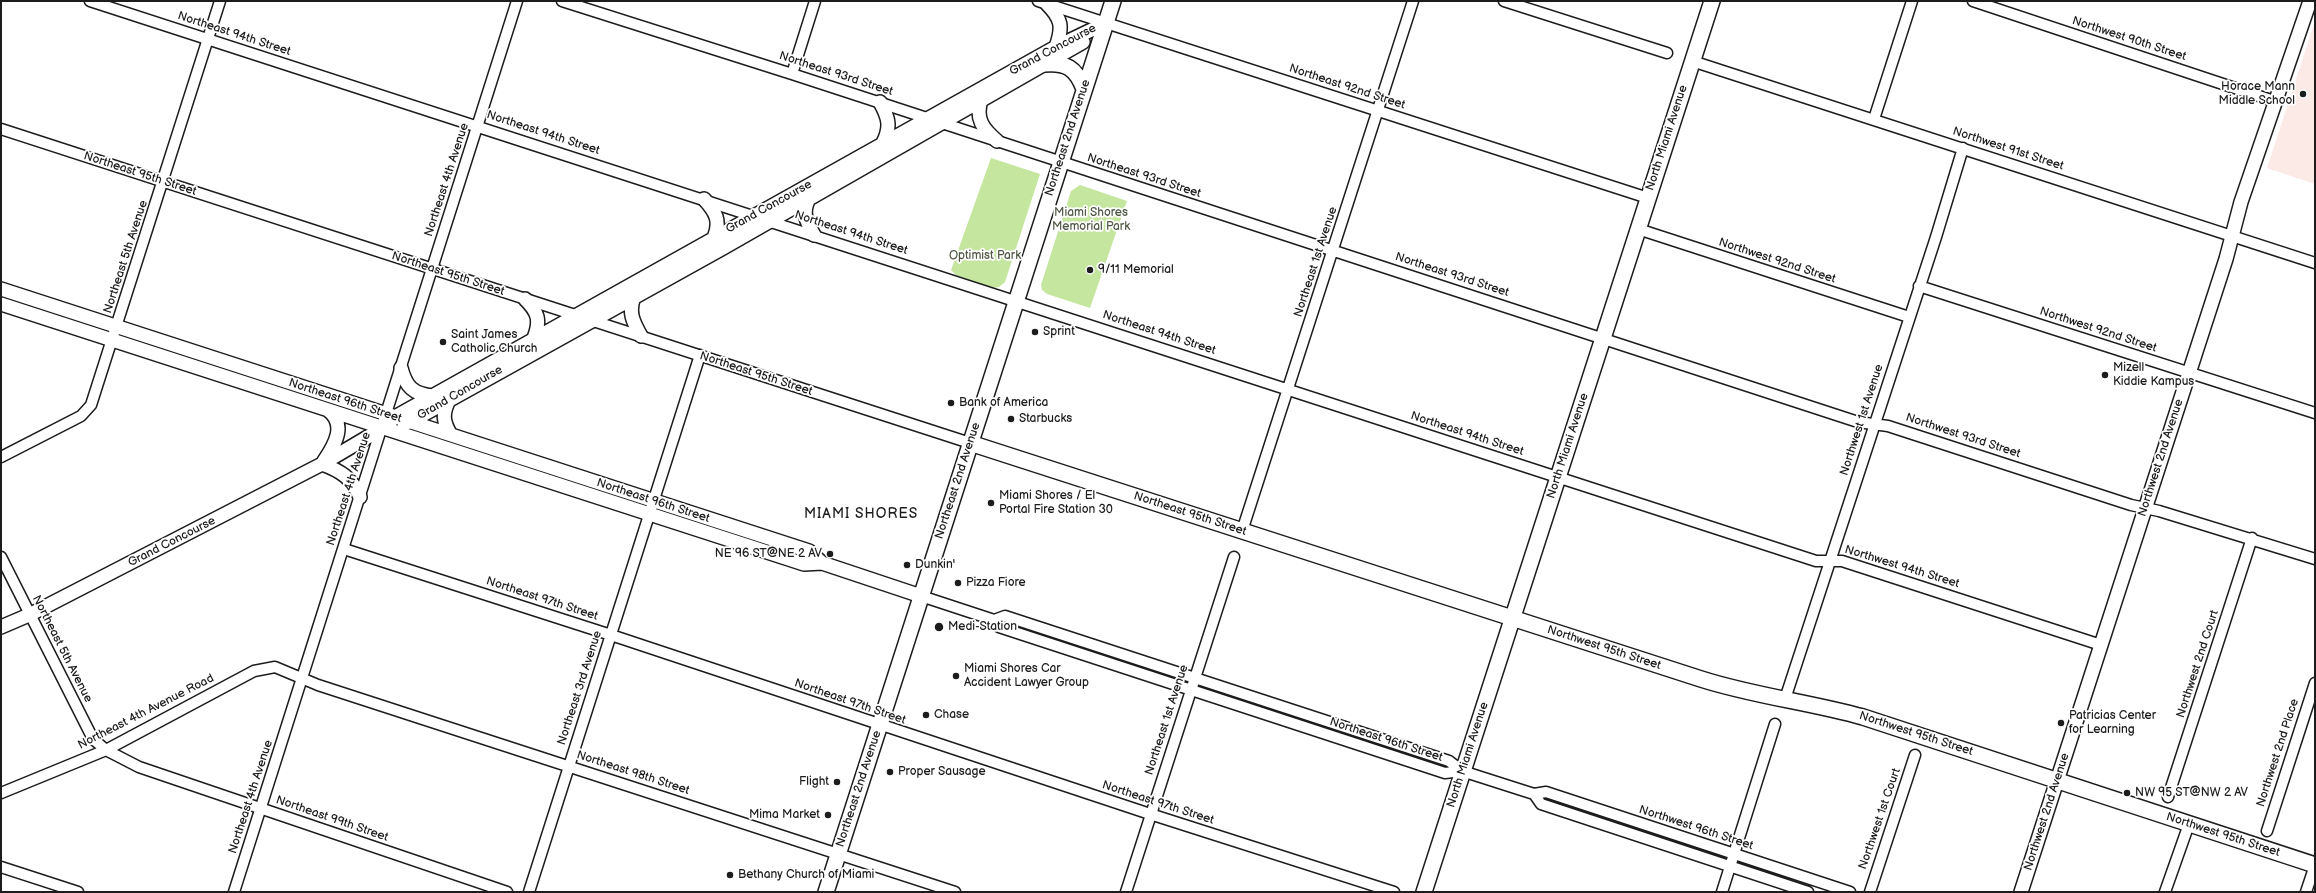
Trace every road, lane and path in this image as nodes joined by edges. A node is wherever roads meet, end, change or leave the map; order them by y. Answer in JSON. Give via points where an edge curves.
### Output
{"nodes":[{"id":1,"x":90,"y":1,"type":"edge"},
{"id":2,"x":220,"y":1,"type":"edge"},
{"id":3,"x":517,"y":1,"type":"edge"},
{"id":4,"x":562,"y":1,"type":"edge"},
{"id":5,"x":815,"y":1,"type":"edge"},
{"id":6,"x":1112,"y":1,"type":"edge"},
{"id":7,"x":1413,"y":1,"type":"edge"},
{"id":8,"x":1504,"y":1,"type":"edge"},
{"id":9,"x":1712,"y":1,"type":"edge"},
{"id":10,"x":1912,"y":1,"type":"edge"},
{"id":11,"x":1973,"y":1,"type":"edge"},
{"id":12,"x":2310,"y":1,"type":"edge"},
{"id":13,"x":1043,"y":2,"type":"edge"},
{"id":14,"x":1106,"y":23,"type":"junction"},
{"id":15,"x":208,"y":39,"type":"junction"},
{"id":16,"x":1056,"y":46,"type":"junction"},
{"id":17,"x":1667,"y":53,"type":"dead end"},
{"id":18,"x":1692,"y":61,"type":"junction"},
{"id":19,"x":1044,"y":64,"type":"junction"},
{"id":20,"x":792,"y":74,"type":"junction"},
{"id":21,"x":1084,"y":89,"type":"junction"},
{"id":22,"x":981,"y":100,"type":"junction"},
{"id":23,"x":880,"y":102,"type":"junction"},
{"id":24,"x":2277,"y":102,"type":"junction"},
{"id":25,"x":1377,"y":111,"type":"junction"},
{"id":26,"x":927,"y":118,"type":"junction"},
{"id":27,"x":1874,"y":120,"type":"junction"},
{"id":28,"x":941,"y":123,"type":"junction"},
{"id":29,"x":478,"y":126,"type":"junction"},
{"id":30,"x":1,"y":129,"type":"edge"},
{"id":31,"x":997,"y":141,"type":"junction"},
{"id":32,"x":883,"y":143,"type":"junction"},
{"id":33,"x":1963,"y":148,"type":"junction"},
{"id":34,"x":1061,"y":162,"type":"junction"},
{"id":35,"x":163,"y":181,"type":"junction"},
{"id":36,"x":810,"y":197,"type":"junction"},
{"id":37,"x":1648,"y":198,"type":"junction"},
{"id":38,"x":704,"y":199,"type":"junction"},
{"id":39,"x":754,"y":215,"type":"junction"},
{"id":40,"x":770,"y":220,"type":"junction"},
{"id":41,"x":1638,"y":229,"type":"junction"},
{"id":42,"x":814,"y":235,"type":"junction"},
{"id":43,"x":2231,"y":236,"type":"junction"},
{"id":44,"x":714,"y":238,"type":"junction"},
{"id":45,"x":1334,"y":251,"type":"junction"},
{"id":46,"x":2315,"y":263,"type":"edge"},
{"id":47,"x":432,"y":269,"type":"junction"},
{"id":48,"x":1919,"y":286,"type":"junction"},
{"id":49,"x":1,"y":289,"type":"edge"},
{"id":50,"x":634,"y":297,"type":"junction"},
{"id":51,"x":525,"y":298,"type":"junction"},
{"id":52,"x":1016,"y":300,"type":"junction"},
{"id":53,"x":1,"y":304,"type":"edge"},
{"id":54,"x":576,"y":315,"type":"junction"},
{"id":55,"x":1909,"y":317,"type":"junction"},
{"id":56,"x":591,"y":320,"type":"junction"},
{"id":57,"x":117,"y":326,"type":"junction"},
{"id":58,"x":641,"y":336,"type":"junction"},
{"id":59,"x":534,"y":338,"type":"junction"},
{"id":60,"x":1603,"y":338,"type":"junction"},
{"id":61,"x":113,"y":340,"type":"junction"},
{"id":62,"x":700,"y":355,"type":"junction"},
{"id":63,"x":401,"y":368,"type":"junction"},
{"id":64,"x":2189,"y":374,"type":"junction"},
{"id":65,"x":1288,"y":389,"type":"junction"},
{"id":66,"x":433,"y":396,"type":"junction"},
{"id":67,"x":449,"y":400,"type":"junction"},
{"id":68,"x":326,"y":409,"type":"junction"},
{"id":69,"x":2315,"y":413,"type":"edge"},
{"id":70,"x":391,"y":416,"type":"junction"},
{"id":71,"x":410,"y":422,"type":"junction"},
{"id":72,"x":1874,"y":424,"type":"junction"},
{"id":73,"x":383,"y":428,"type":"junction"},
{"id":74,"x":451,"y":435,"type":"junction"},
{"id":75,"x":970,"y":443,"type":"junction"},
{"id":76,"x":2,"y":456,"type":"edge"},
{"id":77,"x":322,"y":464,"type":"junction"},
{"id":78,"x":1558,"y":477,"type":"junction"},
{"id":79,"x":360,"y":497,"type":"junction"},
{"id":80,"x":653,"y":501,"type":"junction"},
{"id":81,"x":2145,"y":508,"type":"junction"},
{"id":82,"x":649,"y":514,"type":"junction"},
{"id":83,"x":1242,"y":531,"type":"junction"},
{"id":84,"x":2252,"y":538,"type":"junction"},
{"id":85,"x":344,"y":549,"type":"junction"},
{"id":86,"x":1,"y":556,"type":"edge"},
{"id":87,"x":1234,"y":557,"type":"dead end"},
{"id":88,"x":2315,"y":559,"type":"edge"},
{"id":89,"x":1830,"y":561,"type":"junction"},
{"id":90,"x":822,"y":563,"type":"junction"},
{"id":91,"x":921,"y":596,"type":"junction"},
{"id":92,"x":29,"y":615,"type":"junction"},
{"id":93,"x":1512,"y":619,"type":"junction"},
{"id":94,"x":994,"y":620,"type":"junction"},
{"id":95,"x":1,"y":627,"type":"edge"},
{"id":96,"x":611,"y":635,"type":"junction"},
{"id":97,"x":2101,"y":644,"type":"junction"},
{"id":98,"x":1195,"y":678,"type":"junction"},
{"id":99,"x":302,"y":679,"type":"junction"},
{"id":100,"x":2315,"y":683,"type":"edge"},
{"id":101,"x":1191,"y":690,"type":"junction"},
{"id":102,"x":1785,"y":699,"type":"junction"},
{"id":103,"x":1775,"y":724,"type":"dead end"},
{"id":104,"x":879,"y":725,"type":"junction"},
{"id":105,"x":106,"y":750,"type":"junction"},
{"id":106,"x":1915,"y":755,"type":"dead end"},
{"id":107,"x":569,"y":765,"type":"junction"},
{"id":108,"x":1462,"y":772,"type":"junction"},
{"id":109,"x":2058,"y":781,"type":"junction"},
{"id":110,"x":1,"y":794,"type":"edge"},
{"id":111,"x":1534,"y":794,"type":"junction"},
{"id":112,"x":2168,"y":797,"type":"dead end"},
{"id":113,"x":260,"y":809,"type":"junction"},
{"id":114,"x":1150,"y":814,"type":"junction"},
{"id":115,"x":2189,"y":824,"type":"junction"},
{"id":116,"x":2267,"y":831,"type":"dead end"},
{"id":117,"x":838,"y":854,"type":"junction"},
{"id":118,"x":1734,"y":854,"type":"junction"},
{"id":119,"x":2315,"y":865,"type":"edge"},
{"id":120,"x":1730,"y":866,"type":"junction"},
{"id":121,"x":1,"y":867,"type":"edge"},
{"id":122,"x":78,"y":892,"type":"edge"},
{"id":123,"x":234,"y":892,"type":"edge"},
{"id":124,"x":507,"y":892,"type":"edge"},
{"id":125,"x":529,"y":892,"type":"edge"},
{"id":126,"x":826,"y":892,"type":"edge"},
{"id":127,"x":954,"y":892,"type":"edge"},
{"id":128,"x":1126,"y":892,"type":"edge"},
{"id":129,"x":1394,"y":892,"type":"edge"},
{"id":130,"x":1424,"y":892,"type":"edge"},
{"id":131,"x":1722,"y":892,"type":"edge"},
{"id":132,"x":1808,"y":892,"type":"edge"},
{"id":133,"x":1850,"y":892,"type":"edge"},
{"id":134,"x":1870,"y":892,"type":"edge"},
{"id":135,"x":2021,"y":892,"type":"edge"},
{"id":136,"x":2165,"y":892,"type":"edge"},
{"id":137,"x":2306,"y":892,"type":"edge"}],
"edges":[{"from":1,"to":15,"type":"street","name":"Northeast 94th Street"},
{"from":2,"to":15,"type":"street","name":"Northeast 5th Avenue"},
{"from":3,"to":29,"type":"street","name":"Northeast 4th Avenue"},
{"from":4,"to":20,"type":"street","name":"Northeast 93rd Street"},
{"from":5,"to":20,"type":"street"},
{"from":6,"to":14,"type":"main road","name":"Northeast 2nd Avenue"},
{"from":7,"to":25,"type":"street","name":"Northeast 1st Avenue"},
{"from":8,"to":17,"type":"street"},
{"from":9,"to":18,"type":"main road","name":"North Miami Avenue"},
{"from":10,"to":27,"type":"street"},
{"from":11,"to":24,"type":"street","name":"Northwest 90th Street"},
{"from":12,"to":24,"type":"street","name":"Northwest 2nd Avenue"},
{"from":13,"to":14,"type":"street","name":"Northeast 92nd Street"},
{"from":13,"to":16,"type":"street","via":[[1060,20],[1060,34]]},
{"from":14,"to":16,"type":"street","name":"Grand Concourse"},
{"from":14,"to":19,"type":"street","name":"Grand Concourse","via":[[1085,41]]},
{"from":14,"to":21,"type":"main road","name":"Northeast 2nd Avenue"},
{"from":14,"to":25,"type":"street","name":"Northeast 92nd Street"},
{"from":15,"to":29,"type":"street","name":"Northeast 94th Street"},
{"from":15,"to":35,"type":"street","name":"Northeast 5th Avenue"},
{"from":16,"to":26,"type":"street","name":"Grand Concourse"},
{"from":18,"to":27,"type":"street","name":"Northwest 91st Street"},
{"from":18,"to":37,"type":"main road","name":"North Miami Avenue"},
{"from":19,"to":21,"type":"main road","via":[[1067,65],[1075,71]]},
{"from":19,"to":22,"type":"street","name":"Grand Concourse"},
{"from":20,"to":23,"type":"street","name":"Northeast 93rd Street"},
{"from":21,"to":34,"type":"main road","name":"Northeast 2nd Avenue"},
{"from":22,"to":28,"type":"street","name":"Grand Concourse"},
{"from":22,"to":31,"type":"street","via":[[979,121],[985,131]]},
{"from":23,"to":26,"type":"street","name":"Northeast 93rd Street"},
{"from":23,"to":32,"type":"street","via":[[890,125]]},
{"from":24,"to":43,"type":"street","name":"Northwest 2nd Avenue"},
{"from":25,"to":37,"type":"street","name":"Northeast 92nd Street"},
{"from":25,"to":45,"type":"street","name":"Northeast 1st Avenue"},
{"from":26,"to":28,"type":"street","name":"Northeast 93rd Street"},
{"from":26,"to":32,"type":"street","name":"Grand Concourse"},
{"from":27,"to":33,"type":"street","name":"Northwest 91st Street"},
{"from":28,"to":31,"type":"street","name":"Northeast 93rd Street"},
{"from":28,"to":36,"type":"street","name":"Grand Concourse"},
{"from":29,"to":38,"type":"street","name":"Northeast 94th Street"},
{"from":29,"to":47,"type":"street","name":"Northeast 4th Avenue"},
{"from":30,"to":35,"type":"street","name":"Northeast 95th Street"},
{"from":31,"to":34,"type":"street","name":"Northeast 93rd Street"},
{"from":32,"to":39,"type":"street","name":"Grand Concourse"},
{"from":33,"to":43,"type":"street","name":"Northwest 91st Street"},
{"from":33,"to":48,"type":"street","name":"Northwest 1st Avenue"},
{"from":34,"to":45,"type":"street","name":"Northeast 93rd Street"},
{"from":34,"to":52,"type":"main road","name":"Northeast 2nd Avenue"},
{"from":35,"to":47,"type":"street","name":"Northeast 95th Street"},
{"from":35,"to":57,"type":"street","name":"Northeast 5th Avenue"},
{"from":36,"to":40,"type":"street","name":"Grand Concourse"},
{"from":36,"to":42,"type":"street","via":[[804,215]]},
{"from":37,"to":41,"type":"main road","name":"North Miami Avenue"},
{"from":38,"to":39,"type":"street","name":"Northeast 94th Street"},
{"from":38,"to":44,"type":"street","via":[[717,216]]},
{"from":39,"to":40,"type":"street","name":"Northeast 94th Street"},
{"from":39,"to":44,"type":"street","name":"Grand Concourse"},
{"from":40,"to":42,"type":"street","name":"Northeast 94th Street"},
{"from":40,"to":50,"type":"street","name":"Grand Concourse"},
{"from":41,"to":55,"type":"street","name":"Northwest 92nd Street"},
{"from":41,"to":60,"type":"main road","name":"North Miami Avenue"},
{"from":42,"to":52,"type":"street","name":"Northeast 94th Street"},
{"from":43,"to":46,"type":"street","name":"Northwest 91st Street"},
{"from":43,"to":64,"type":"street","name":"Northwest 2nd Avenue"},
{"from":44,"to":54,"type":"street","name":"Grand Concourse"},
{"from":45,"to":60,"type":"street","name":"Northeast 93rd Street"},
{"from":45,"to":65,"type":"street","name":"Northeast 1st Avenue"},
{"from":47,"to":51,"type":"street","name":"Northeast 95th Street"},
{"from":47,"to":63,"type":"street","name":"Northeast 4th Avenue"},
{"from":48,"to":55,"type":"street","name":"Northwest 1st Avenue"},
{"from":48,"to":64,"type":"street","name":"Northwest 92nd Street"},
{"from":49,"to":57,"type":"street","name":"Northeast 96th Street"},
{"from":50,"to":56,"type":"street","name":"Grand Concourse"},
{"from":50,"to":58,"type":"street","via":[[631,316]]},
{"from":51,"to":54,"type":"street","name":"Northeast 95th Street"},
{"from":51,"to":59,"type":"street","via":[[538,314],[538,329]]},
{"from":52,"to":65,"type":"street","name":"Northeast 94th Street"},
{"from":52,"to":75,"type":"main road","name":"Northeast 2nd Avenue"},
{"from":53,"to":61,"type":"street","name":"Northeast 96th Street"},
{"from":54,"to":56,"type":"street","name":"Northeast 95th Street"},
{"from":54,"to":59,"type":"street","name":"Grand Concourse"},
{"from":55,"to":72,"type":"street","name":"Northwest 1st Avenue"},
{"from":56,"to":58,"type":"street","name":"Northeast 95th Street"},
{"from":56,"to":67,"type":"street","name":"Grand Concourse"},
{"from":57,"to":61,"type":"street","name":"Northeast 5th Avenue"},
{"from":57,"to":70,"type":"street","name":"Northeast 96th Street"},
{"from":58,"to":62,"type":"street","name":"Northeast 95th Street"},
{"from":59,"to":66,"type":"street","name":"Grand Concourse"},
{"from":60,"to":72,"type":"street","name":"Northwest 93rd Street","via":[[1858,422]]},
{"from":60,"to":78,"type":"main road","name":"North Miami Avenue"},
{"from":61,"to":68,"type":"street","name":"Northeast 96th Street"},
{"from":61,"to":76,"type":"street","name":"Northeast 5th Avenue","via":[[91,405],[81,416]]},
{"from":62,"to":75,"type":"street","name":"Northeast 95th Street"},
{"from":62,"to":80,"type":"street","name":"Northeast 3rd Avenue"},
{"from":63,"to":66,"type":"street","via":[[406,385],[410,389],[421,395]]},
{"from":63,"to":70,"type":"street","name":"Northeast 4th Avenue"},
{"from":64,"to":69,"type":"street","name":"Northwest 92nd Street"},
{"from":64,"to":81,"type":"street","name":"Northwest 2nd Avenue"},
{"from":65,"to":78,"type":"street","name":"Northeast 94th Street"},
{"from":65,"to":83,"type":"street","name":"Northeast 1st Avenue"},
{"from":66,"to":70,"type":"street","name":"Grand Concourse"},
{"from":67,"to":71,"type":"street","name":"Grand Concourse"},
{"from":67,"to":74,"type":"street","via":[[443,418]]},
{"from":68,"to":73,"type":"street","name":"Northeast 96th Street"},
{"from":68,"to":77,"type":"street","via":[[334,415],[339,428],[333,448]]},
{"from":70,"to":71,"type":"street","name":"Northeast 96th Street"},
{"from":70,"to":73,"type":"street","name":"Grand Concourse"},
{"from":71,"to":73,"type":"street","name":"Grand Concourse"},
{"from":71,"to":74,"type":"street","name":"Northeast 96th Street"},
{"from":72,"to":81,"type":"street","name":"Northwest 93rd Street","via":[[1888,426]]},
{"from":72,"to":89,"type":"street","name":"Northwest 1st Avenue"},
{"from":73,"to":77,"type":"street","name":"Grand Concourse"},
{"from":73,"to":79,"type":"street","name":"Northeast 4th Avenue"},
{"from":73,"to":82,"type":"street","name":"Northeast 96th Street"},
{"from":74,"to":80,"type":"street","name":"Northeast 96th Street"},
{"from":75,"to":83,"type":"main road","name":"Northeast 95th Street"},
{"from":75,"to":91,"type":"main road","name":"Northeast 2nd Avenue"},
{"from":77,"to":79,"type":"street","via":[[345,474],[352,481]]},
{"from":77,"to":92,"type":"street","name":"Grand Concourse"},
{"from":78,"to":89,"type":"street","name":"Northwest 94th Street","via":[[1816,561]]},
{"from":78,"to":93,"type":"main road","name":"North Miami Avenue"},
{"from":79,"to":85,"type":"street","name":"Northeast 4th Avenue"},
{"from":80,"to":82,"type":"street","name":"Northeast 3rd Avenue"},
{"from":80,"to":90,"type":"street","name":"Northeast 96th Street","via":[[809,551]]},
{"from":81,"to":84,"type":"street","name":"Northwest 93rd Street"},
{"from":81,"to":97,"type":"street","name":"Northwest 2nd Avenue"},
{"from":82,"to":90,"type":"street","name":"Northeast 96th Street","via":[[804,564]]},
{"from":82,"to":96,"type":"street","name":"Northeast 3rd Avenue"},
{"from":83,"to":93,"type":"main road","name":"Northeast 95th Street"},
{"from":84,"to":88,"type":"street","name":"Northwest 93rd Street"},
{"from":84,"to":112,"type":"street","name":"Northwest 2nd Court"},
{"from":85,"to":96,"type":"street","name":"Northeast 97th Street"},
{"from":85,"to":99,"type":"street","name":"Northeast 4th Avenue"},
{"from":86,"to":92,"type":"street","name":"Northeast 5th Avenue"},
{"from":87,"to":98,"type":"street","name":"Northeast 1st Avenue"},
{"from":89,"to":97,"type":"street","name":"Northwest 94th Street","via":[[1842,560]]},
{"from":89,"to":102,"type":"street","name":"Northwest 1st Avenue"},
{"from":90,"to":91,"type":"street","name":"Northeast 96th Street"},
{"from":91,"to":94,"type":"street","name":"Northeast 96th Street"},
{"from":91,"to":104,"type":"main road","name":"Northeast 2nd Avenue"},
{"from":92,"to":95,"type":"street","name":"Grand Concourse"},
{"from":92,"to":105,"type":"street","name":"Northeast 5th Avenue","via":[[93,739]]},
{"from":93,"to":102,"type":"main road","name":"Northwest 95th Street","via":[[1716,684]]},
{"from":93,"to":108,"type":"main road","name":"North Miami Avenue"},
{"from":94,"to":98,"type":"street","name":"Northeast 96th Street","via":[[1005,616]]},
{"from":94,"to":101,"type":"street","name":"Northeast 96th Street","via":[[999,627]]},
{"from":96,"to":104,"type":"street","name":"Northeast 97th Street"},
{"from":96,"to":107,"type":"street","name":"Northeast 3rd Avenue"},
{"from":97,"to":109,"type":"street","name":"Northwest 2nd Avenue"},
{"from":98,"to":101,"type":"street","name":"Northeast 1st Avenue"},
{"from":98,"to":108,"type":"street","name":"Northeast 96th Street","via":[[1449,761]]},
{"from":99,"to":105,"type":"street","name":"Northeast 4th Avenue Road","via":[[276,667],[254,671]]},
{"from":99,"to":107,"type":"street","name":"Northeast 98th Street"},
{"from":99,"to":113,"type":"street","name":"Northeast 4th Avenue"},
{"from":100,"to":116,"type":"street","name":"Northwest 2nd Place"},
{"from":101,"to":108,"type":"street","name":"Northeast 96th Street","via":[[1445,773]]},
{"from":101,"to":114,"type":"street","name":"Northeast 1st Avenue"},
{"from":102,"to":109,"type":"main road","name":"Northwest 95th Street","via":[[1863,717]]},
{"from":103,"to":118,"type":"street"},
{"from":104,"to":114,"type":"street","name":"Northeast 97th Street"},
{"from":104,"to":117,"type":"main road","name":"Northeast 2nd Avenue"},
{"from":105,"to":110,"type":"street","name":"Northeast 4th Avenue Road"},
{"from":105,"to":113,"type":"street","name":"Northeast 99th Street","via":[[139,767]]},
{"from":106,"to":134,"type":"street","name":"Northwest 1st Court"},
{"from":107,"to":117,"type":"street","name":"Northeast 98th Street"},
{"from":107,"to":125,"type":"street","name":"Northeast 3rd Avenue"},
{"from":108,"to":111,"type":"street","name":"Northwest 96th Street"},
{"from":108,"to":130,"type":"main road","name":"North Miami Avenue"},
{"from":109,"to":115,"type":"main road","name":"Northwest 95th Street"},
{"from":109,"to":135,"type":"street","name":"Northwest 2nd Avenue"},
{"from":111,"to":118,"type":"street","name":"Northwest 96th Street","via":[[1546,792]]},
{"from":111,"to":120,"type":"street","name":"Northwest 96th Street","via":[[1541,804]]},
{"from":113,"to":123,"type":"street","name":"Northeast 4th Avenue"},
{"from":113,"to":124,"type":"street","name":"Northeast 99th Street"},
{"from":114,"to":128,"type":"street","name":"Northeast 1st Avenue"},
{"from":114,"to":129,"type":"street","name":"Northeast 97th Street"},
{"from":115,"to":119,"type":"main road","name":"Northwest 95th Street"},
{"from":115,"to":136,"type":"street"},
{"from":117,"to":126,"type":"main road","name":"Northeast 2nd Avenue"},
{"from":117,"to":127,"type":"street","name":"Northeast 98th Street"},
{"from":118,"to":120,"type":"street"},
{"from":118,"to":133,"type":"street","name":"Northwest 96th Street"},
{"from":119,"to":137,"type":"street"},
{"from":120,"to":131,"type":"street"},
{"from":120,"to":132,"type":"street","name":"Northwest 96th Street"},
{"from":121,"to":122,"type":"street"}]}
